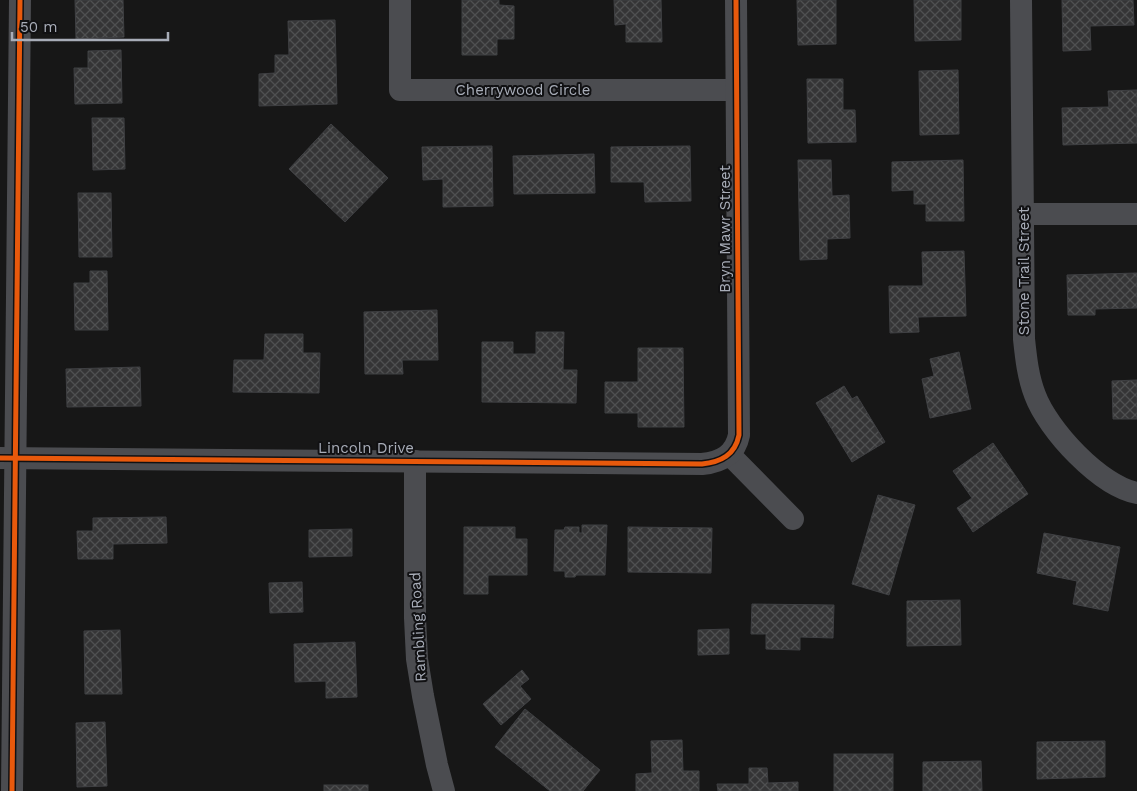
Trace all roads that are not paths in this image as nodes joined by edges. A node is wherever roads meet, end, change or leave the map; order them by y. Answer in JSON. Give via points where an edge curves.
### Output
{"nodes":[{"id":1,"x":20,"y":0,"type":"edge"},
{"id":2,"x":400,"y":0,"type":"edge"},
{"id":3,"x":736,"y":0,"type":"edge"},
{"id":4,"x":1021,"y":0,"type":"edge"},
{"id":5,"x":736,"y":90,"type":"junction"},
{"id":6,"x":9,"y":123,"type":"edge"},
{"id":7,"x":1024,"y":214,"type":"junction"},
{"id":8,"x":1137,"y":214,"type":"edge"},
{"id":9,"x":729,"y":454,"type":"junction"},
{"id":10,"x":8,"y":458,"type":"edge"},
{"id":11,"x":415,"y":461,"type":"junction"},
{"id":12,"x":1137,"y":493,"type":"edge"},
{"id":13,"x":793,"y":519,"type":"dead end"},
{"id":14,"x":12,"y":791,"type":"edge"},
{"id":15,"x":444,"y":791,"type":"edge"}],
"edges":[{"from":1,"to":6,"type":"street"},
{"from":2,"to":5,"type":"street","name":"Cherrywood Circle","via":[[400,90]]},
{"from":3,"to":5,"type":"street","name":"Bryn Mawr Street"},
{"from":4,"to":7,"type":"street","name":"Stone Trail Street"},
{"from":5,"to":9,"type":"street","name":"Bryn Mawr Street","via":[[739,435],[738,443]]},
{"from":6,"to":10,"type":"street"},
{"from":7,"to":8,"type":"street"},
{"from":7,"to":12,"type":"street","name":"Stone Trail Street","via":[[1024,339],[1027,368],[1035,395],[1045,417],[1078,456],[1116,484]]},
{"from":9,"to":11,"type":"street","name":"Lincoln Drive","via":[[713,463],[702,464]]},
{"from":9,"to":13,"type":"street"},
{"from":10,"to":11,"type":"street","name":"Lincoln Drive"},
{"from":10,"to":14,"type":"street"},
{"from":11,"to":15,"type":"street","name":"Rambling Road","via":[[417,659]]}]}
